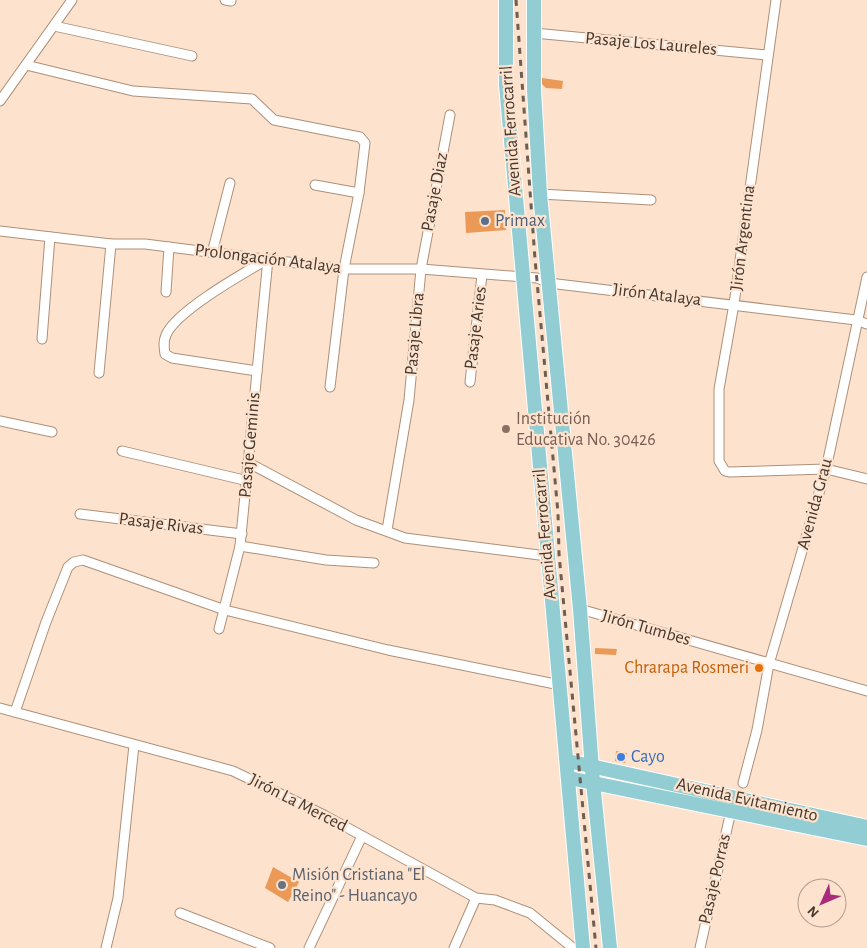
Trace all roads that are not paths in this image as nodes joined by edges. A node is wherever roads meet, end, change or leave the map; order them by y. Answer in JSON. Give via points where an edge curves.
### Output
{"nodes":[{"id":1,"x":72,"y":0,"type":"edge"},
{"id":2,"x":506,"y":0,"type":"edge"},
{"id":3,"x":534,"y":0,"type":"edge"},
{"id":4,"x":776,"y":0,"type":"edge"},
{"id":5,"x":54,"y":26,"type":"junction"},
{"id":6,"x":534,"y":33,"type":"junction"},
{"id":7,"x":767,"y":55,"type":"junction"},
{"id":8,"x":192,"y":56,"type":"dead end"},
{"id":9,"x":26,"y":65,"type":"junction"},
{"id":10,"x":0,"y":101,"type":"edge"},
{"id":11,"x":450,"y":115,"type":"dead end"},
{"id":12,"x":230,"y":183,"type":"dead end"},
{"id":13,"x":315,"y":185,"type":"dead end"},
{"id":14,"x":359,"y":193,"type":"junction"},
{"id":15,"x":540,"y":194,"type":"junction"},
{"id":16,"x":651,"y":200,"type":"dead end"},
{"id":17,"x":0,"y":231,"type":"edge"},
{"id":18,"x":50,"y":236,"type":"junction"},
{"id":19,"x":111,"y":244,"type":"junction"},
{"id":20,"x":169,"y":247,"type":"junction"},
{"id":21,"x":212,"y":252,"type":"junction"},
{"id":22,"x":268,"y":259,"type":"junction"},
{"id":23,"x":344,"y":269,"type":"junction"},
{"id":24,"x":421,"y":269,"type":"junction"},
{"id":25,"x":482,"y":275,"type":"junction"},
{"id":26,"x":867,"y":278,"type":"edge"},
{"id":27,"x":522,"y":279,"type":"junction"},
{"id":28,"x":543,"y":280,"type":"junction"},
{"id":29,"x":166,"y":292,"type":"dead end"},
{"id":30,"x":734,"y":304,"type":"junction"},
{"id":31,"x":856,"y":320,"type":"junction"},
{"id":32,"x":867,"y":324,"type":"edge"},
{"id":33,"x":42,"y":339,"type":"dead end"},
{"id":34,"x":257,"y":372,"type":"junction"},
{"id":35,"x":99,"y":373,"type":"dead end"},
{"id":36,"x":470,"y":382,"type":"dead end"},
{"id":37,"x":330,"y":387,"type":"dead end"},
{"id":38,"x":0,"y":421,"type":"edge"},
{"id":39,"x":52,"y":432,"type":"dead end"},
{"id":40,"x":122,"y":451,"type":"dead end"},
{"id":41,"x":249,"y":463,"type":"junction"},
{"id":42,"x":826,"y":469,"type":"junction"},
{"id":43,"x":867,"y":479,"type":"edge"},
{"id":44,"x":248,"y":481,"type":"junction"},
{"id":45,"x":80,"y":514,"type":"dead end"},
{"id":46,"x":387,"y":530,"type":"junction"},
{"id":47,"x":242,"y":534,"type":"junction"},
{"id":48,"x":240,"y":546,"type":"junction"},
{"id":49,"x":547,"y":556,"type":"junction"},
{"id":50,"x":374,"y":563,"type":"dead end"},
{"id":51,"x":580,"y":609,"type":"junction"},
{"id":52,"x":226,"y":610,"type":"junction"},
{"id":53,"x":219,"y":629,"type":"dead end"},
{"id":54,"x":769,"y":664,"type":"junction"},
{"id":55,"x":560,"y":685,"type":"junction"},
{"id":56,"x":867,"y":691,"type":"edge"},
{"id":57,"x":0,"y":708,"type":"edge"},
{"id":58,"x":15,"y":712,"type":"junction"},
{"id":59,"x":134,"y":745,"type":"junction"},
{"id":60,"x":568,"y":761,"type":"junction"},
{"id":61,"x":592,"y":765,"type":"junction"},
{"id":62,"x":569,"y":778,"type":"junction"},
{"id":63,"x":593,"y":782,"type":"junction"},
{"id":64,"x":743,"y":783,"type":"dead end"},
{"id":65,"x":731,"y":811,"type":"junction"},
{"id":66,"x":867,"y":827,"type":"edge"},
{"id":67,"x":362,"y":836,"type":"junction"},
{"id":68,"x":867,"y":840,"type":"edge"},
{"id":69,"x":476,"y":898,"type":"junction"},
{"id":70,"x":180,"y":913,"type":"dead end"},
{"id":71,"x":311,"y":944,"type":"edge"},
{"id":72,"x":106,"y":948,"type":"edge"},
{"id":73,"x":270,"y":948,"type":"edge"},
{"id":74,"x":454,"y":948,"type":"edge"},
{"id":75,"x":573,"y":948,"type":"edge"},
{"id":76,"x":583,"y":948,"type":"edge"},
{"id":77,"x":610,"y":948,"type":"edge"},
{"id":78,"x":700,"y":948,"type":"edge"}],
"edges":[{"from":1,"to":5,"type":"street"},
{"from":2,"to":27,"type":"main road","name":"Avenida Ferrocarril","via":[[506,85]]},
{"from":3,"to":6,"type":"main road","name":"Avenida Ferrocarril"},
{"from":4,"to":7,"type":"street","name":"Jirón Argentina"},
{"from":5,"to":8,"type":"street"},
{"from":5,"to":9,"type":"street"},
{"from":6,"to":7,"type":"street","name":"Pasaje Los Laureles"},
{"from":6,"to":15,"type":"main road","name":"Avenida Ferrocarril"},
{"from":7,"to":30,"type":"street","name":"Jirón Argentina"},
{"from":9,"to":10,"type":"street"},
{"from":9,"to":14,"type":"street","via":[[134,91],[252,100],[279,122],[360,137],[365,143]]},
{"from":11,"to":24,"type":"street","name":"Pasaje Diaz"},
{"from":12,"to":21,"type":"street"},
{"from":13,"to":14,"type":"street"},
{"from":14,"to":23,"type":"street"},
{"from":15,"to":16,"type":"street"},
{"from":15,"to":28,"type":"main road","name":"Avenida Ferrocarril"},
{"from":17,"to":18,"type":"street","name":"Prolongación Atalaya"},
{"from":18,"to":19,"type":"street","name":"Prolongación Atalaya"},
{"from":18,"to":33,"type":"street"},
{"from":19,"to":20,"type":"street","name":"Prolongación Atalaya"},
{"from":19,"to":35,"type":"street"},
{"from":20,"to":21,"type":"street","name":"Prolongación Atalaya"},
{"from":20,"to":29,"type":"street"},
{"from":21,"to":22,"type":"street","name":"Prolongación Atalaya"},
{"from":22,"to":23,"type":"street","name":"Prolongación Atalaya"},
{"from":22,"to":34,"type":"street","name":"Pasaje Geminis"},
{"from":22,"to":34,"type":"street","via":[[213,293],[176,322],[166,333],[163,345],[166,354],[172,358]]},
{"from":23,"to":24,"type":"street","name":"Prolongación Atalaya"},
{"from":23,"to":37,"type":"street"},
{"from":24,"to":25,"type":"street","name":"Prolongación Atalaya"},
{"from":24,"to":46,"type":"street","name":"Pasaje Libra","via":[[409,400]]},
{"from":25,"to":27,"type":"street","name":"Prolongación Atalaya"},
{"from":25,"to":36,"type":"street","name":"Pasaje Aries"},
{"from":26,"to":31,"type":"street","name":"Avenida Grau"},
{"from":27,"to":28,"type":"street","name":"Prolongación Atalaya"},
{"from":27,"to":49,"type":"main road","name":"Avenida Ferrocarril"},
{"from":28,"to":30,"type":"street","name":"Jirón Atalaya"},
{"from":28,"to":51,"type":"main road","name":"Avenida Ferrocarril"},
{"from":30,"to":31,"type":"street","name":"Jirón Atalaya"},
{"from":30,"to":42,"type":"street","name":"Jirón Argentina","via":[[719,389],[719,461],[729,472]]},
{"from":31,"to":32,"type":"street","name":"Jirón Atalaya"},
{"from":31,"to":42,"type":"street","name":"Avenida Grau"},
{"from":34,"to":41,"type":"street","name":"Pasaje Geminis"},
{"from":38,"to":39,"type":"street"},
{"from":40,"to":44,"type":"street"},
{"from":41,"to":44,"type":"street","name":"Pasaje Geminis"},
{"from":41,"to":46,"type":"street","via":[[356,520]]},
{"from":42,"to":43,"type":"street"},
{"from":42,"to":54,"type":"street","name":"Avenida Grau"},
{"from":44,"to":47,"type":"street","name":"Pasaje Geminis"},
{"from":45,"to":47,"type":"street","name":"Pasaje Rivas"},
{"from":46,"to":49,"type":"street","via":[[405,538]]},
{"from":47,"to":48,"type":"street","name":"Pasaje Geminis"},
{"from":48,"to":50,"type":"street","via":[[326,560]]},
{"from":48,"to":52,"type":"street","name":"Pasaje Geminis"},
{"from":49,"to":55,"type":"main road","name":"Avenida Ferrocarril"},
{"from":51,"to":54,"type":"street","name":"Jirón Tumbes"},
{"from":51,"to":61,"type":"main road","name":"Avenida Ferrocarril"},
{"from":52,"to":53,"type":"street","name":"Pasaje Geminis"},
{"from":52,"to":55,"type":"street","via":[[388,650]]},
{"from":52,"to":58,"type":"street","via":[[83,560],[74,562],[68,567],[46,622]]},
{"from":54,"to":56,"type":"street","name":"Jirón Tumbes"},
{"from":54,"to":64,"type":"street","name":"Avenida Grau"},
{"from":55,"to":60,"type":"main road","name":"Avenida Ferrocarril"},
{"from":57,"to":58,"type":"street","name":"Jirón La Merced"},
{"from":58,"to":59,"type":"street","name":"Jirón La Merced"},
{"from":59,"to":67,"type":"street","name":"Jirón La Merced","via":[[233,771]]},
{"from":59,"to":72,"type":"street","via":[[118,898]]},
{"from":60,"to":61,"type":"main road","name":"Avenida Evitamiento"},
{"from":60,"to":62,"type":"main road","name":"Avenida Ferrocarril"},
{"from":61,"to":63,"type":"main road","name":"Avenida Ferrocarril"},
{"from":61,"to":66,"type":"main road","name":"Avenida Evitamiento"},
{"from":62,"to":63,"type":"main road","name":"Avenida Evitamiento"},
{"from":62,"to":76,"type":"main road","name":"Avenida Ferrocarril"},
{"from":63,"to":65,"type":"main road","name":"Avenida Evitamiento"},
{"from":63,"to":77,"type":"main road","name":"Avenida Ferrocarril"},
{"from":65,"to":68,"type":"main road","name":"Avenida Evitamiento"},
{"from":65,"to":78,"type":"street","name":"Pasaje Porras"},
{"from":67,"to":69,"type":"street","name":"Jirón La Merced"},
{"from":67,"to":71,"type":"street"},
{"from":69,"to":74,"type":"street"},
{"from":69,"to":75,"type":"street","name":"Jirón La Merced","via":[[495,900],[530,913]]},
{"from":70,"to":73,"type":"street"}]}
